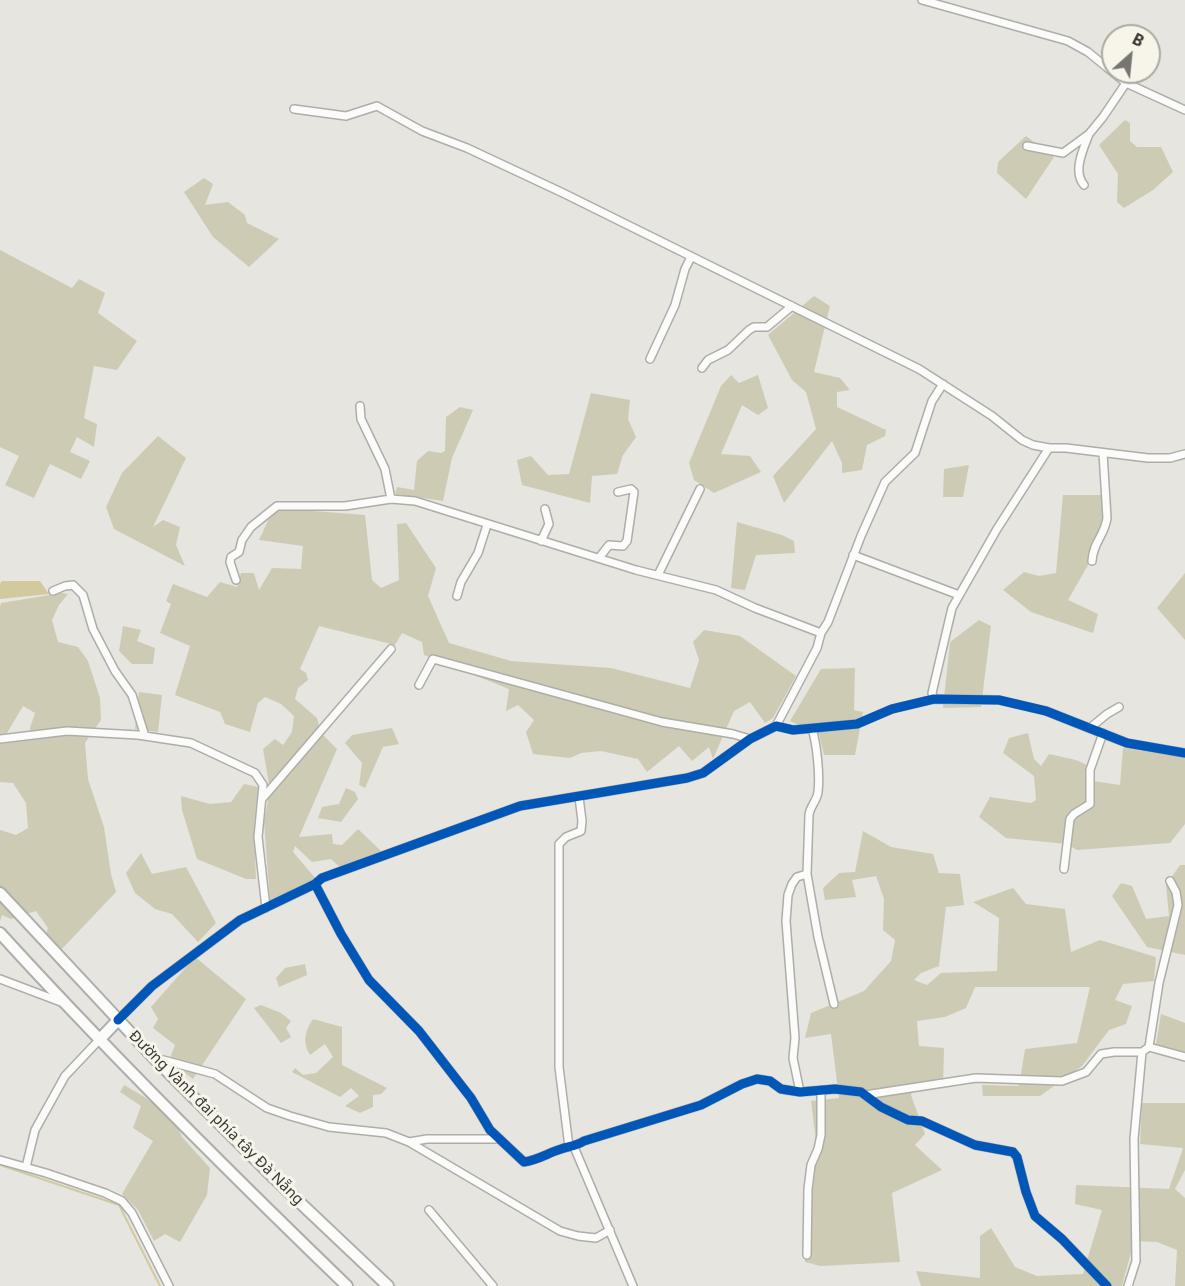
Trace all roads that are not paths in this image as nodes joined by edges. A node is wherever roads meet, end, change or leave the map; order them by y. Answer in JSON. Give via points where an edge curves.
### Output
{"nodes":[{"id":1,"x":922,"y":0,"type":"edge"},
{"id":2,"x":1101,"y":63,"type":"edge"},
{"id":3,"x":1124,"y":84,"type":"edge"},
{"id":4,"x":1127,"y":84,"type":"edge"},
{"id":5,"x":294,"y":109,"type":"dead end"},
{"id":6,"x":1185,"y":110,"type":"edge"},
{"id":7,"x":1089,"y":134,"type":"junction"},
{"id":8,"x":1027,"y":146,"type":"dead end"},
{"id":9,"x":1084,"y":185,"type":"dead end"},
{"id":10,"x":691,"y":257,"type":"junction"},
{"id":11,"x":792,"y":306,"type":"junction"},
{"id":12,"x":650,"y":359,"type":"dead end"},
{"id":13,"x":702,"y":368,"type":"dead end"},
{"id":14,"x":944,"y":384,"type":"junction"},
{"id":15,"x":360,"y":406,"type":"dead end"},
{"id":16,"x":1049,"y":448,"type":"junction"},
{"id":17,"x":1103,"y":453,"type":"junction"},
{"id":18,"x":1185,"y":454,"type":"edge"},
{"id":19,"x":700,"y":489,"type":"dead end"},
{"id":20,"x":618,"y":492,"type":"dead end"},
{"id":21,"x":391,"y":499,"type":"junction"},
{"id":22,"x":545,"y":509,"type":"dead end"},
{"id":23,"x":487,"y":525,"type":"junction"},
{"id":24,"x":541,"y":541,"type":"junction"},
{"id":25,"x":853,"y":555,"type":"junction"},
{"id":26,"x":599,"y":558,"type":"junction"},
{"id":27,"x":1092,"y":561,"type":"dead end"},
{"id":28,"x":658,"y":575,"type":"junction"},
{"id":29,"x":236,"y":580,"type":"dead end"},
{"id":30,"x":53,"y":591,"type":"dead end"},
{"id":31,"x":959,"y":595,"type":"junction"},
{"id":32,"x":457,"y":596,"type":"dead end"},
{"id":33,"x":821,"y":633,"type":"junction"},
{"id":34,"x":391,"y":649,"type":"dead end"},
{"id":35,"x":419,"y":685,"type":"dead end"},
{"id":36,"x":934,"y":699,"type":"junction"},
{"id":37,"x":1119,"y":707,"type":"dead end"},
{"id":38,"x":776,"y":726,"type":"junction"},
{"id":39,"x":1090,"y":728,"type":"junction"},
{"id":40,"x":812,"y":729,"type":"junction"},
{"id":41,"x":1103,"y":733,"type":"junction"},
{"id":42,"x":145,"y":736,"type":"junction"},
{"id":43,"x":0,"y":739,"type":"edge"},
{"id":44,"x":750,"y":739,"type":"junction"},
{"id":45,"x":1185,"y":753,"type":"edge"},
{"id":46,"x":579,"y":796,"type":"junction"},
{"id":47,"x":262,"y":799,"type":"junction"},
{"id":48,"x":1064,"y":869,"type":"dead end"},
{"id":49,"x":807,"y":874,"type":"junction"},
{"id":50,"x":1170,"y":881,"type":"dead end"},
{"id":51,"x":315,"y":884,"type":"junction"},
{"id":52,"x":0,"y":893,"type":"edge"},
{"id":53,"x":266,"y":908,"type":"junction"},
{"id":54,"x":0,"y":933,"type":"edge"},
{"id":55,"x":0,"y":979,"type":"edge"},
{"id":56,"x":64,"y":1002,"type":"junction"},
{"id":57,"x":834,"y":1004,"type":"dead end"},
{"id":58,"x":118,"y":1020,"type":"junction"},
{"id":59,"x":100,"y":1039,"type":"junction"},
{"id":60,"x":1146,"y":1050,"type":"junction"},
{"id":61,"x":1185,"y":1057,"type":"edge"},
{"id":62,"x":154,"y":1058,"type":"junction"},
{"id":63,"x":821,"y":1090,"type":"junction"},
{"id":64,"x":800,"y":1092,"type":"junction"},
{"id":65,"x":865,"y":1095,"type":"junction"},
{"id":66,"x":500,"y":1139,"type":"junction"},
{"id":67,"x":409,"y":1142,"type":"junction"},
{"id":68,"x":571,"y":1147,"type":"junction"},
{"id":69,"x":0,"y":1160,"type":"edge"},
{"id":70,"x":26,"y":1167,"type":"junction"},
{"id":71,"x":429,"y":1210,"type":"dead end"},
{"id":72,"x":610,"y":1230,"type":"junction"},
{"id":73,"x":807,"y":1255,"type":"dead end"},
{"id":74,"x":169,"y":1286,"type":"edge"},
{"id":75,"x":347,"y":1286,"type":"edge"},
{"id":76,"x":388,"y":1286,"type":"edge"},
{"id":77,"x":493,"y":1286,"type":"edge"},
{"id":78,"x":633,"y":1286,"type":"edge"},
{"id":79,"x":1107,"y":1286,"type":"edge"},
{"id":80,"x":1128,"y":1286,"type":"edge"}],
"edges":[{"from":1,"to":2,"type":"street","via":[[1068,41]]},
{"from":3,"to":7,"type":"street"},
{"from":4,"to":6,"type":"street"},
{"from":5,"to":10,"type":"street","via":[[346,116],[377,106]]},
{"from":7,"to":8,"type":"street","via":[[1064,153]]},
{"from":7,"to":9,"type":"street","via":[[1080,160]]},
{"from":10,"to":11,"type":"street"},
{"from":10,"to":12,"type":"street","via":[[675,305]]},
{"from":11,"to":13,"type":"street","via":[[767,327],[749,330]]},
{"from":11,"to":14,"type":"street"},
{"from":14,"to":16,"type":"street","via":[[1022,440]]},
{"from":14,"to":25,"type":"street","via":[[932,400],[915,453],[885,482]]},
{"from":15,"to":21,"type":"street","via":[[361,419],[385,469]]},
{"from":16,"to":17,"type":"street"},
{"from":16,"to":31,"type":"street"},
{"from":17,"to":18,"type":"street","via":[[1148,459]]},
{"from":17,"to":27,"type":"street","via":[[1107,523],[1094,547]]},
{"from":19,"to":28,"type":"street"},
{"from":20,"to":26,"type":"street","via":[[634,492],[627,541],[623,546],[609,546]]},
{"from":21,"to":23,"type":"street","via":[[438,507]]},
{"from":21,"to":29,"type":"street","via":[[345,506],[277,506],[251,527],[239,552],[231,556]]},
{"from":22,"to":24,"type":"street","via":[[549,524]]},
{"from":23,"to":24,"type":"street"},
{"from":23,"to":32,"type":"street"},
{"from":24,"to":26,"type":"street"},
{"from":25,"to":31,"type":"street"},
{"from":25,"to":33,"type":"street"},
{"from":26,"to":28,"type":"street"},
{"from":28,"to":33,"type":"street","via":[[729,595]]},
{"from":30,"to":42,"type":"street","via":[[73,585],[83,595],[93,629],[132,695]]},
{"from":31,"to":36,"type":"street","via":[[952,608],[932,693]]},
{"from":33,"to":38,"type":"street"},
{"from":34,"to":47,"type":"street"},
{"from":35,"to":44,"type":"street","via":[[432,659],[662,722]]},
{"from":36,"to":39,"type":"street","via":[[999,700],[1046,711]]},
{"from":36,"to":40,"type":"street","via":[[892,709],[857,724]]},
{"from":37,"to":39,"type":"street"},
{"from":38,"to":40,"type":"street"},
{"from":38,"to":44,"type":"street"},
{"from":39,"to":41,"type":"street"},
{"from":40,"to":49,"type":"street","via":[[818,794],[809,815]]},
{"from":41,"to":45,"type":"street","via":[[1145,748]]},
{"from":41,"to":48,"type":"street","via":[[1090,770],[1090,804],[1070,819]]},
{"from":42,"to":43,"type":"street","via":[[67,731]]},
{"from":42,"to":47,"type":"street","via":[[191,743],[255,773],[264,784]]},
{"from":44,"to":46,"type":"street","via":[[703,773]]},
{"from":46,"to":51,"type":"street","via":[[520,806],[322,878]]},
{"from":46,"to":68,"type":"street","via":[[581,831],[559,844],[559,1067]]},
{"from":47,"to":53,"type":"street","via":[[258,837]]},
{"from":49,"to":57,"type":"street"},
{"from":49,"to":64,"type":"street","via":[[797,877],[792,884],[786,921],[795,1038],[793,1058]]},
{"from":50,"to":60,"type":"street","via":[[1178,904]]},
{"from":51,"to":53,"type":"street"},
{"from":51,"to":66,"type":"street","via":[[369,980],[418,1030]]},
{"from":52,"to":58,"type":"main road","name":"Đường Vành đai phía tây Đà Nẵng"},
{"from":53,"to":58,"type":"street","via":[[240,920],[152,986]]},
{"from":54,"to":56,"type":"main road","name":"Đường Vành đai phía tây Đà Nẵng"},
{"from":55,"to":56,"type":"street"},
{"from":56,"to":59,"type":"main road","name":"Đường Vành đai phía tây Đà Nẵng"},
{"from":58,"to":59,"type":"main road"},
{"from":58,"to":62,"type":"main road","name":"Đường Vành đai phía tây Đà Nẵng"},
{"from":59,"to":70,"type":"street","via":[[65,1076],[34,1130]]},
{"from":59,"to":75,"type":"main road","name":"Đường Vành đai phía tây Đà Nẵng"},
{"from":60,"to":61,"type":"street"},
{"from":60,"to":65,"type":"street","via":[[1101,1054],[1086,1072],[1062,1081],[976,1078]]},
{"from":60,"to":80,"type":"street","via":[[1134,1139],[1136,1261]]},
{"from":62,"to":67,"type":"street","via":[[215,1074],[267,1108],[282,1113],[329,1127],[386,1133]]},
{"from":62,"to":76,"type":"main road","name":"Đường Vành đai phía tây Đà Nẵng"},
{"from":63,"to":64,"type":"street"},
{"from":63,"to":65,"type":"street"},
{"from":63,"to":73,"type":"street","via":[[821,1135],[808,1189]]},
{"from":64,"to":68,"type":"street","via":[[757,1079],[701,1105]]},
{"from":65,"to":79,"type":"street","via":[[908,1120],[922,1121],[975,1145],[1013,1152],[1035,1216]]},
{"from":66,"to":67,"type":"street"},
{"from":66,"to":68,"type":"street","via":[[524,1162]]},
{"from":67,"to":72,"type":"street","via":[[560,1231],[596,1238]]},
{"from":68,"to":72,"type":"street"},
{"from":69,"to":70,"type":"street"},
{"from":70,"to":74,"type":"street","via":[[122,1201]]},
{"from":71,"to":77,"type":"street"},
{"from":72,"to":78,"type":"street"}]}
